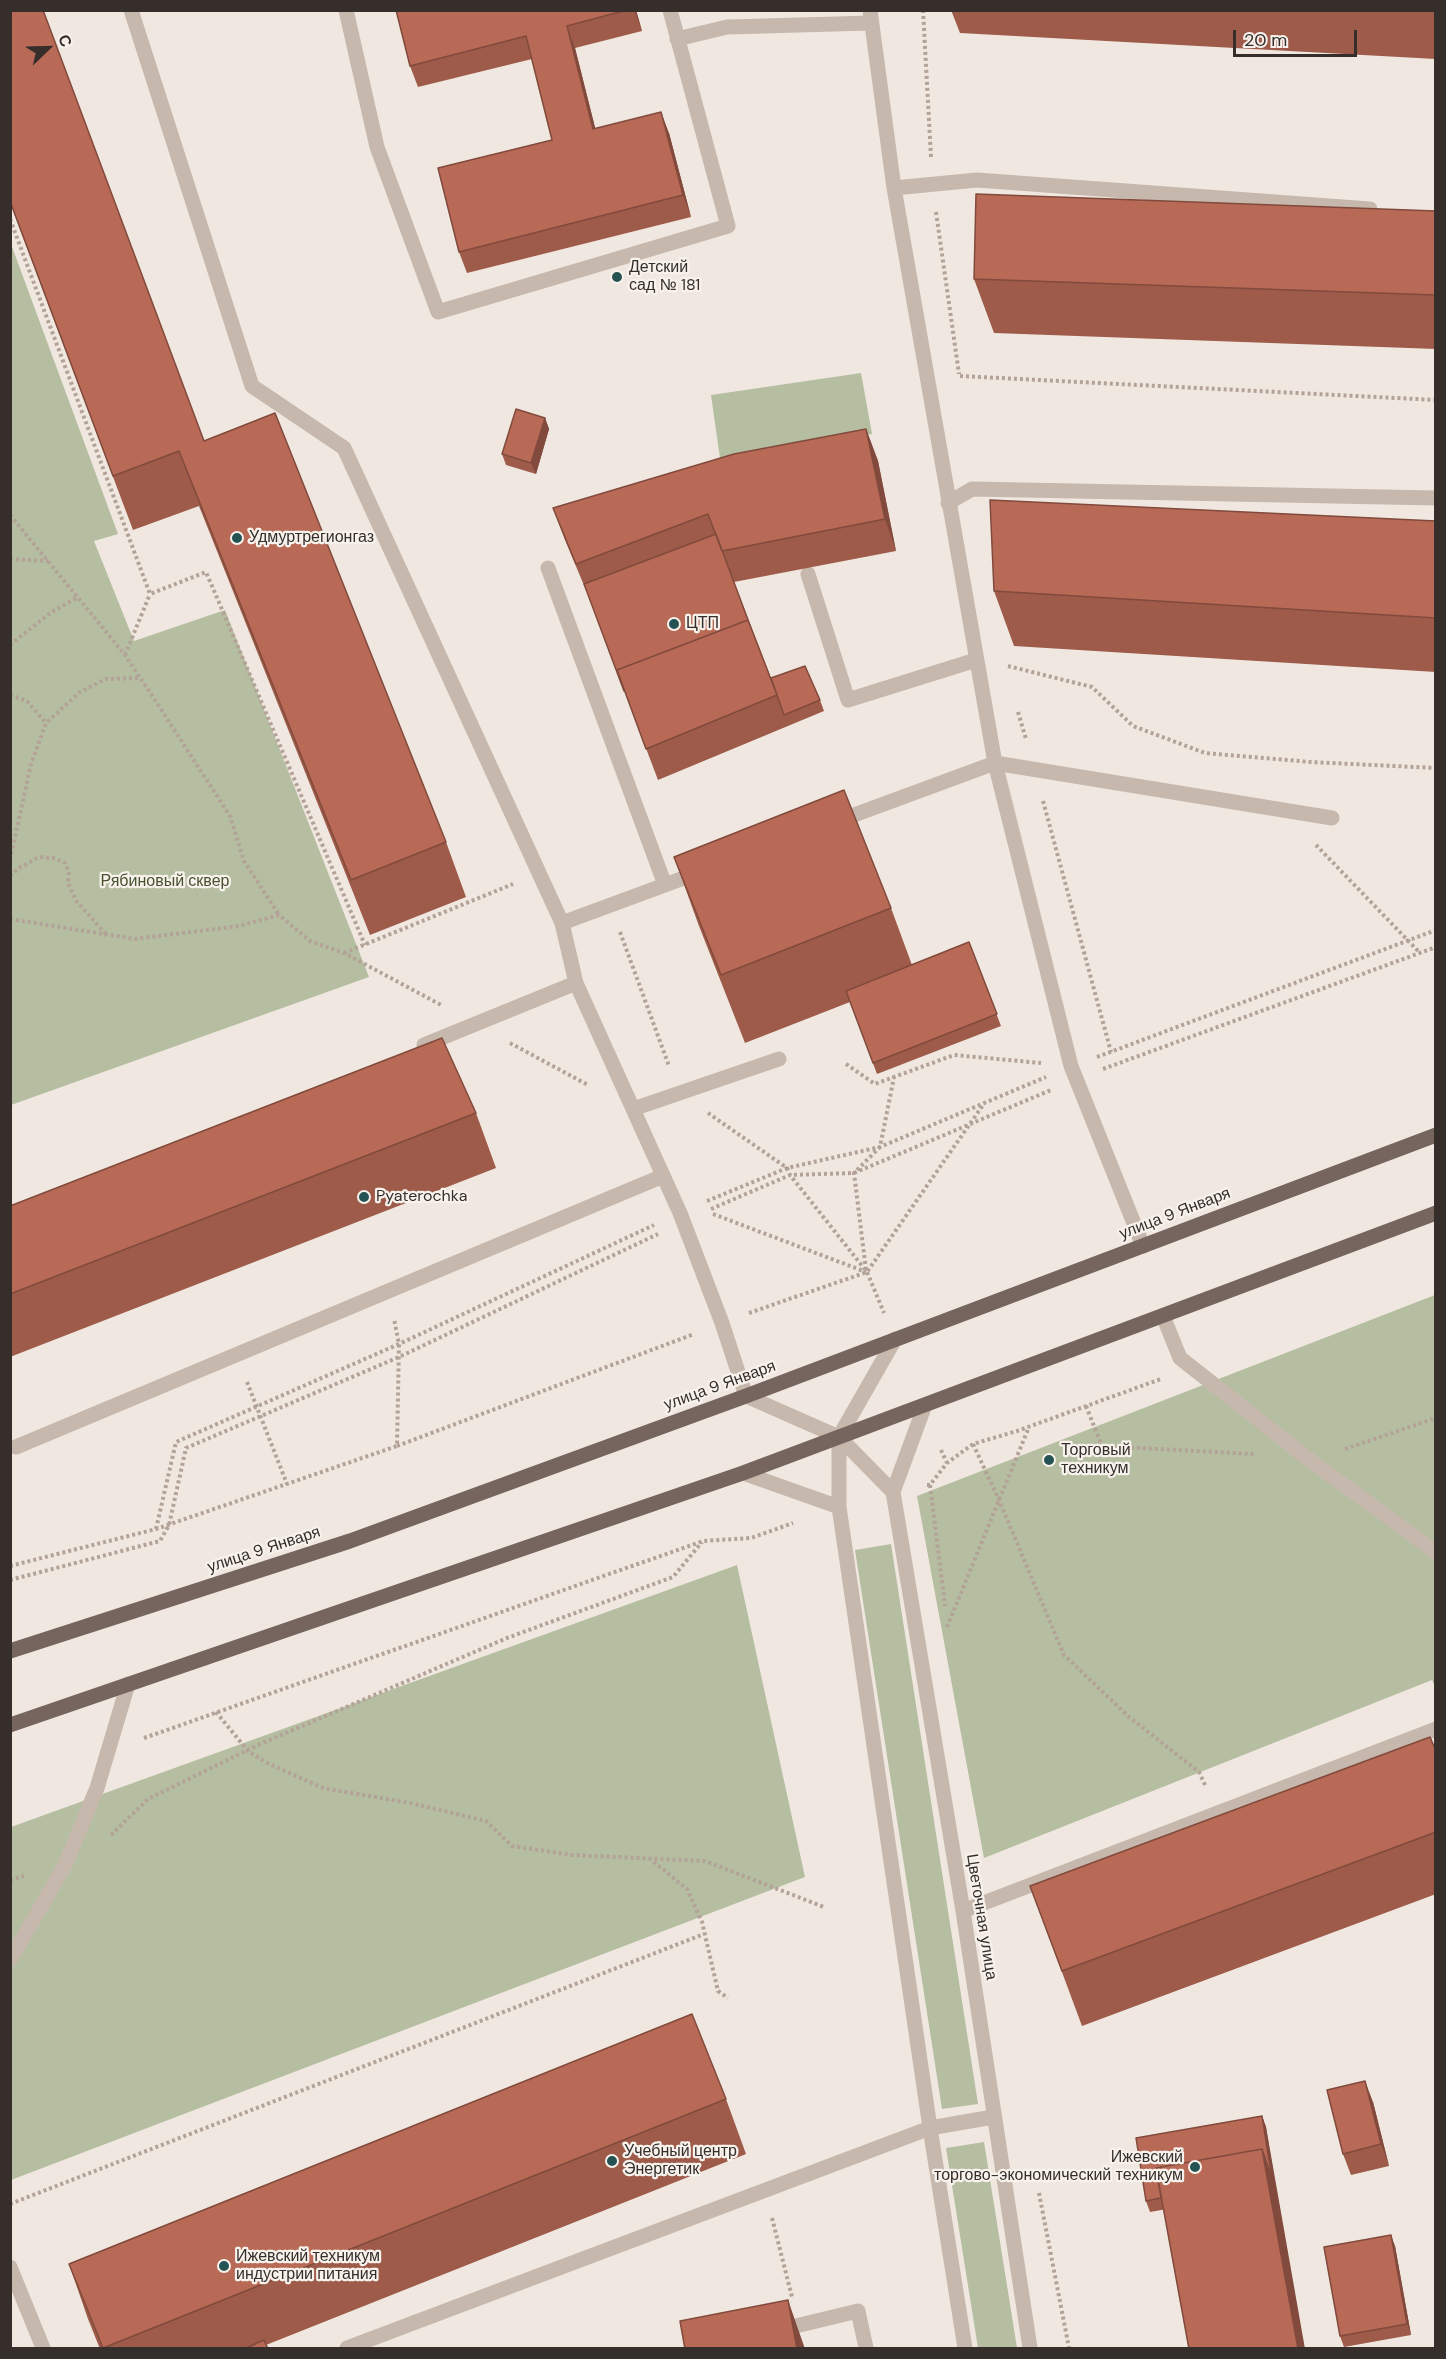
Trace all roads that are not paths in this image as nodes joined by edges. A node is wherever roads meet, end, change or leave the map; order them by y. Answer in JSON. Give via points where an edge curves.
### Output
{"nodes":[{"id":1,"x":131,"y":10,"type":"edge"},
{"id":2,"x":346,"y":10,"type":"edge"},
{"id":3,"x":670,"y":10,"type":"edge"},
{"id":4,"x":871,"y":16,"type":"edge"},
{"id":5,"x":677,"y":39,"type":"junction"},
{"id":6,"x":894,"y":188,"type":"junction"},
{"id":7,"x":1389,"y":210,"type":"edge"},
{"id":8,"x":1436,"y":498,"type":"edge"},
{"id":9,"x":948,"y":504,"type":"junction"},
{"id":10,"x":548,"y":568,"type":"dead end"},
{"id":11,"x":808,"y":574,"type":"dead end"},
{"id":12,"x":976,"y":660,"type":"junction"},
{"id":13,"x":995,"y":763,"type":"junction"},
{"id":14,"x":1332,"y":818,"type":"dead end"},
{"id":15,"x":819,"y":828,"type":"edge"},
{"id":16,"x":709,"y":869,"type":"edge"},
{"id":17,"x":665,"y":885,"type":"junction"},
{"id":18,"x":562,"y":923,"type":"junction"},
{"id":19,"x":576,"y":983,"type":"junction"},
{"id":20,"x":410,"y":1051,"type":"edge"},
{"id":21,"x":779,"y":1059,"type":"dead end"},
{"id":22,"x":633,"y":1109,"type":"junction"},
{"id":23,"x":1436,"y":1135,"type":"edge"},
{"id":24,"x":663,"y":1176,"type":"junction"},
{"id":25,"x":1436,"y":1213,"type":"edge"},
{"id":26,"x":1143,"y":1246,"type":"junction"},
{"id":27,"x":1163,"y":1316,"type":"junction"},
{"id":28,"x":895,"y":1339,"type":"junction"},
{"id":29,"x":746,"y":1396,"type":"junction"},
{"id":30,"x":925,"y":1405,"type":"junction"},
{"id":31,"x":839,"y":1437,"type":"junction"},
{"id":32,"x":16,"y":1447,"type":"dead end"},
{"id":33,"x":743,"y":1473,"type":"junction"},
{"id":34,"x":893,"y":1492,"type":"junction"},
{"id":35,"x":839,"y":1507,"type":"junction"},
{"id":36,"x":1436,"y":1552,"type":"edge"},
{"id":37,"x":10,"y":1651,"type":"edge"},
{"id":38,"x":128,"y":1684,"type":"junction"},
{"id":39,"x":10,"y":1725,"type":"edge"},
{"id":40,"x":1436,"y":1729,"type":"edge"},
{"id":41,"x":963,"y":1911,"type":"junction"},
{"id":42,"x":10,"y":1960,"type":"edge"},
{"id":43,"x":993,"y":2117,"type":"junction"},
{"id":44,"x":930,"y":2128,"type":"junction"},
{"id":45,"x":10,"y":2267,"type":"edge"},
{"id":46,"x":766,"y":2333,"type":"edge"},
{"id":47,"x":43,"y":2349,"type":"edge"},
{"id":48,"x":347,"y":2349,"type":"edge"},
{"id":49,"x":866,"y":2349,"type":"edge"},
{"id":50,"x":965,"y":2349,"type":"edge"},
{"id":51,"x":1030,"y":2349,"type":"edge"}],
"edges":[{"from":1,"to":18,"type":"street","via":[[252,386],[345,448]]},
{"from":2,"to":5,"type":"street","via":[[377,147],[438,312],[728,226]]},
{"from":3,"to":5,"type":"street"},
{"from":4,"to":5,"type":"street","via":[[727,27]]},
{"from":4,"to":6,"type":"street"},
{"from":6,"to":7,"type":"street","via":[[977,180]]},
{"from":6,"to":9,"type":"street"},
{"from":8,"to":9,"type":"street","via":[[972,489]]},
{"from":9,"to":12,"type":"street"},
{"from":10,"to":17,"type":"street"},
{"from":11,"to":12,"type":"street","via":[[848,700]]},
{"from":12,"to":13,"type":"street"},
{"from":13,"to":14,"type":"street"},
{"from":13,"to":15,"type":"street"},
{"from":13,"to":26,"type":"street","via":[[1071,1066]]},
{"from":16,"to":17,"type":"street"},
{"from":17,"to":18,"type":"street"},
{"from":18,"to":19,"type":"street"},
{"from":19,"to":20,"type":"street"},
{"from":19,"to":22,"type":"street"},
{"from":21,"to":22,"type":"street"},
{"from":22,"to":24,"type":"street"},
{"from":23,"to":26,"type":"main road","name":"улица 9 Января"},
{"from":24,"to":29,"type":"street","via":[[722,1323]]},
{"from":24,"to":32,"type":"street"},
{"from":25,"to":27,"type":"main road"},
{"from":26,"to":28,"type":"main road","name":"улица 9 Января"},
{"from":27,"to":30,"type":"main road"},
{"from":27,"to":36,"type":"street","via":[[1180,1358]]},
{"from":28,"to":29,"type":"main road","name":"улица 9 Января"},
{"from":28,"to":31,"type":"street"},
{"from":29,"to":31,"type":"street"},
{"from":29,"to":37,"type":"main road","name":"улица 9 Января","via":[[350,1541]]},
{"from":30,"to":31,"type":"main road"},
{"from":30,"to":34,"type":"street"},
{"from":31,"to":33,"type":"main road"},
{"from":31,"to":34,"type":"street"},
{"from":31,"to":35,"type":"street"},
{"from":33,"to":35,"type":"street"},
{"from":33,"to":38,"type":"main road"},
{"from":34,"to":41,"type":"street","name":"Цветочная улица"},
{"from":35,"to":44,"type":"street"},
{"from":38,"to":39,"type":"main road"},
{"from":38,"to":42,"type":"street","via":[[97,1788],[65,1864]]},
{"from":40,"to":41,"type":"street"},
{"from":41,"to":43,"type":"street","name":"Цветочная улица"},
{"from":43,"to":44,"type":"street"},
{"from":43,"to":51,"type":"street","name":"Цветочная улица"},
{"from":44,"to":48,"type":"street","via":[[797,2174],[765,2191]]},
{"from":44,"to":50,"type":"street"},
{"from":45,"to":47,"type":"street"},
{"from":46,"to":49,"type":"street","via":[[858,2311]]}]}
